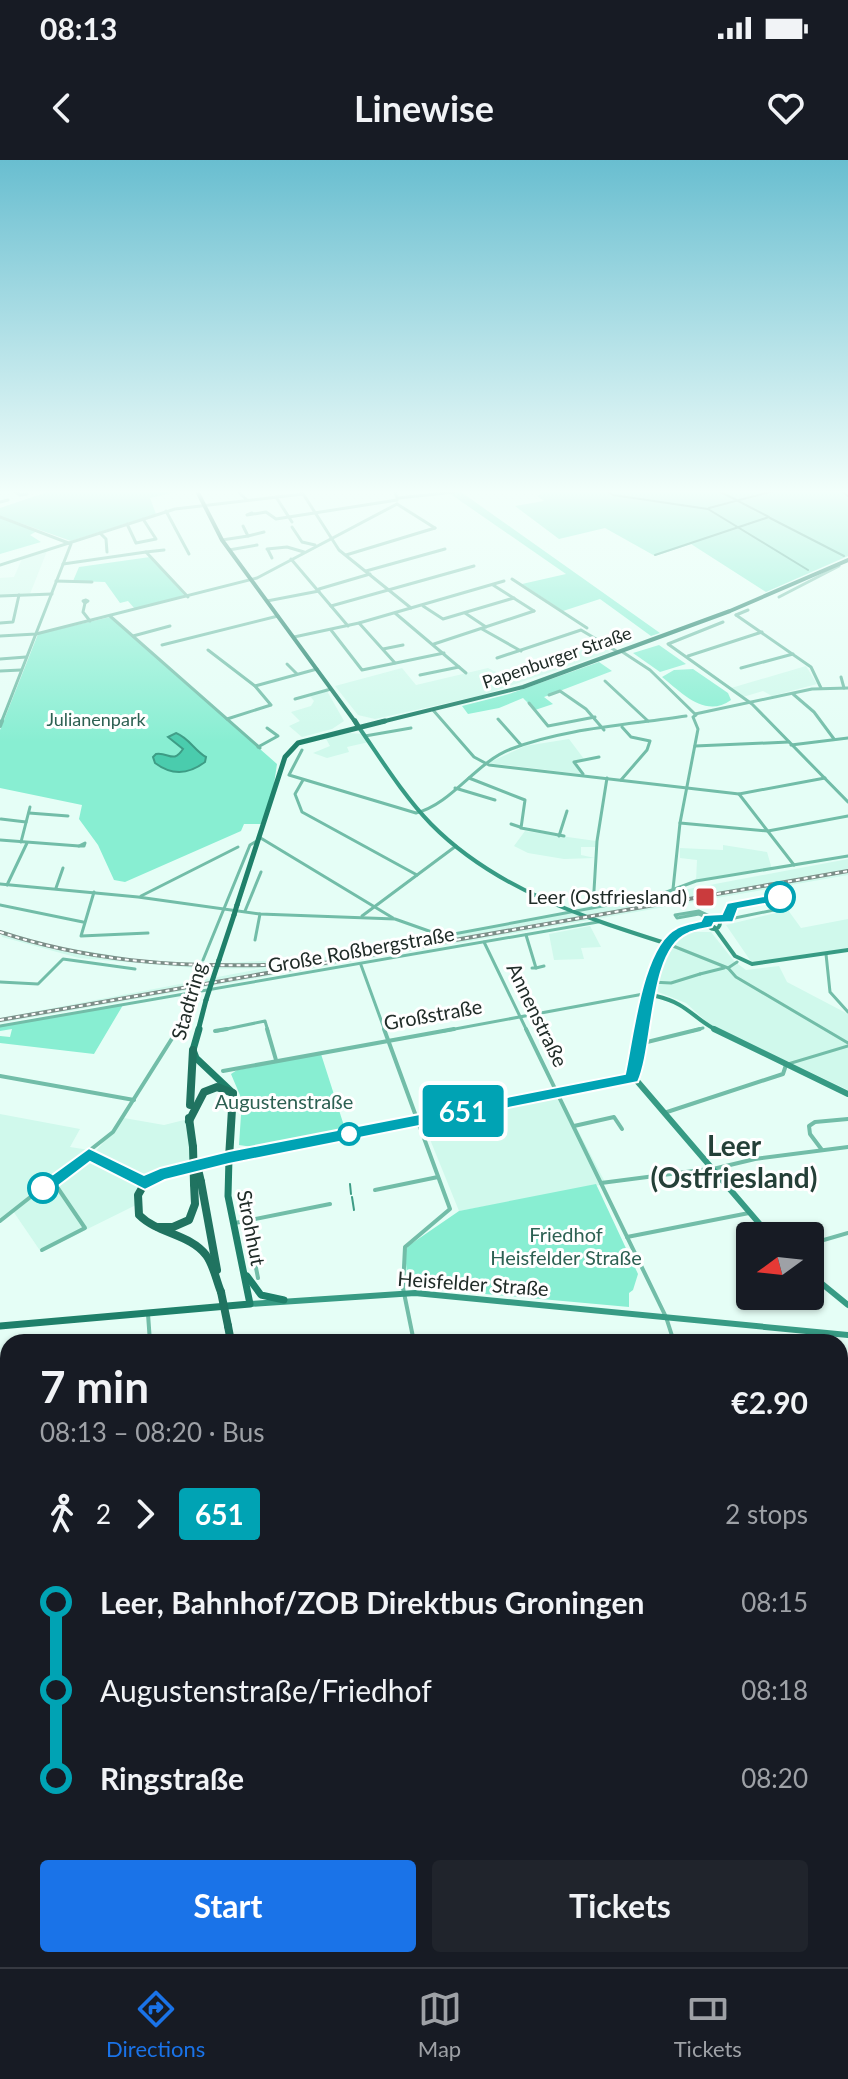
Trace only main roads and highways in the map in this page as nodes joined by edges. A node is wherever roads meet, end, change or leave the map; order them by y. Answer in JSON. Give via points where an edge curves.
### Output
{"nodes":[{"id":1,"x":246,"y":573,"type":"edge"},
{"id":2,"x":818,"y":573,"type":"edge"},
{"id":3,"x":350,"y":714,"type":"junction"},
{"id":4,"x":379,"y":722,"type":"junction"},
{"id":5,"x":358,"y":726,"type":"junction"},
{"id":6,"x":337,"y":731,"type":"junction"},
{"id":7,"x":668,"y":944,"type":"junction"},
{"id":8,"x":848,"y":950,"type":"edge"},
{"id":9,"x":650,"y":988,"type":"junction"},
{"id":10,"x":656,"y":996,"type":"junction"},
{"id":11,"x":647,"y":1002,"type":"junction"},
{"id":12,"x":193,"y":1050,"type":"junction"},
{"id":13,"x":233,"y":1093,"type":"junction"},
{"id":14,"x":848,"y":1094,"type":"edge"},
{"id":15,"x":189,"y":1121,"type":"junction"},
{"id":16,"x":229,"y":1158,"type":"junction"},
{"id":17,"x":145,"y":1183,"type":"joint"},
{"id":18,"x":197,"y":1183,"type":"junction"},
{"id":19,"x":145,"y":1222,"type":"junction"},
{"id":20,"x":757,"y":1222,"type":"edge"},
{"id":21,"x":241,"y":1262,"type":"junction"},
{"id":22,"x":824,"y":1285,"type":"edge"},
{"id":23,"x":221,"y":1292,"type":"junction"},
{"id":24,"x":284,"y":1300,"type":"junction"},
{"id":25,"x":250,"y":1304,"type":"junction"},
{"id":26,"x":848,"y":1305,"type":"edge"},
{"id":27,"x":0,"y":1326,"type":"edge"},
{"id":28,"x":230,"y":1334,"type":"edge"},
{"id":29,"x":838,"y":1334,"type":"edge"}],
"edges":[{"from":1,"to":3,"type":"main road"},
{"from":2,"to":4,"type":"main road","name":"Papenburger Straße","via":[[749,604],[518,688]]},
{"from":3,"to":4,"type":"main road"},
{"from":3,"to":5,"type":"main road"},
{"from":3,"to":6,"type":"main road"},
{"from":4,"to":5,"type":"main road","name":"Papenburger Straße"},
{"from":5,"to":6,"type":"main road","name":"Stadtring"},
{"from":5,"to":7,"type":"main road","via":[[422,812],[456,846],[538,898]]},
{"from":6,"to":12,"type":"main road","name":"Stadtring","bridge":true,"via":[[306,739],[287,753],[232,909]]},
{"from":7,"to":8,"type":"main road","via":[[679,932],[707,924],[710,918],[739,961],[763,965]]},
{"from":7,"to":9,"type":"main road"},
{"from":9,"to":10,"type":"main road"},
{"from":9,"to":11,"type":"main road"},
{"from":10,"to":11,"type":"main road"},
{"from":10,"to":14,"type":"main road","via":[[680,1002],[704,1024]]},
{"from":11,"to":20,"type":"main road","via":[[632,1078]]},
{"from":12,"to":13,"type":"main road","via":[[203,1069]]},
{"from":12,"to":15,"type":"highway","name":"Stadtring"},
{"from":13,"to":15,"type":"highway","via":[[224,1087],[206,1089],[195,1099]]},
{"from":13,"to":16,"type":"highway"},
{"from":15,"to":18,"type":"highway","name":"Stadtring","bridge":true},
{"from":16,"to":17,"type":"main road","via":[[160,1174]]},
{"from":16,"to":21,"type":"main road","name":"Strohhut","via":[[227,1187]]},
{"from":17,"to":19,"type":"highway","via":[[136,1203]]},
{"from":18,"to":19,"type":"highway","via":[[189,1220],[167,1228]]},
{"from":18,"to":23,"type":"highway"},
{"from":19,"to":23,"type":"highway","via":[[198,1247]]},
{"from":21,"to":24,"type":"main road","via":[[256,1291]]},
{"from":21,"to":25,"type":"main road","name":"Strohhut"},
{"from":22,"to":26,"type":"main road"},
{"from":23,"to":28,"type":"highway","bridge":true},
{"from":24,"to":25,"type":"main road","name":"Heisfelder Straße"},
{"from":24,"to":29,"type":"main road","name":"Heisfelder Straße","via":[[404,1292]]},
{"from":25,"to":27,"type":"main road","name":"Heisfelder Straße"}]}
